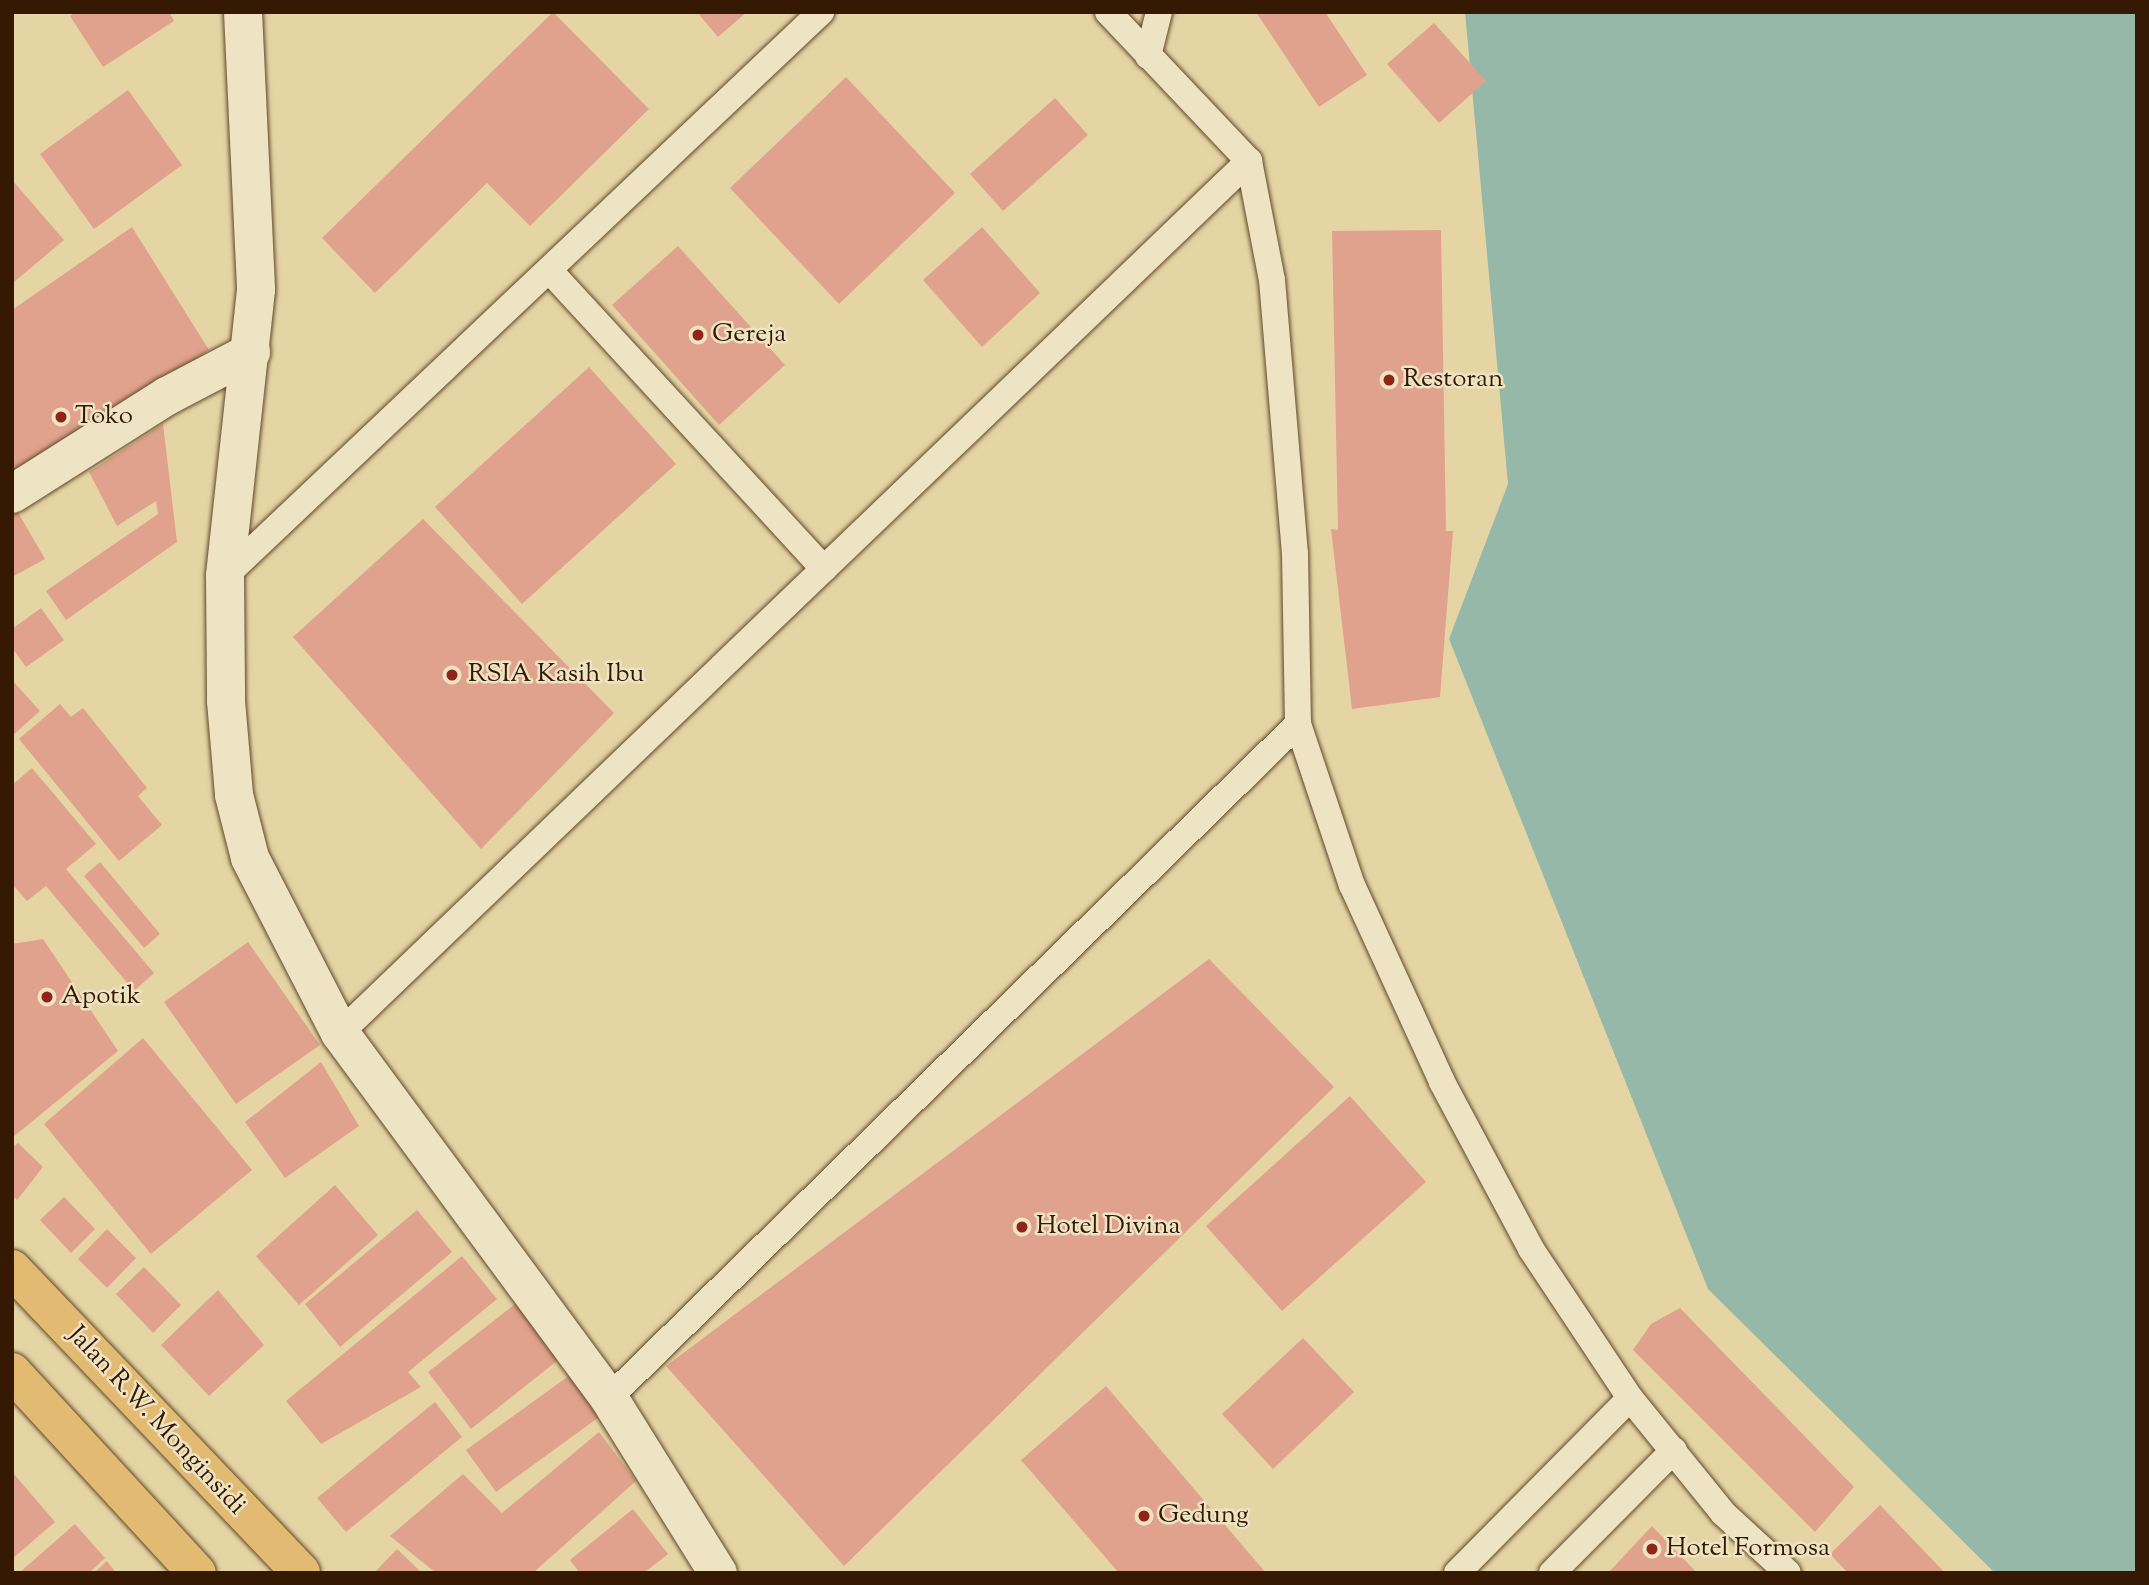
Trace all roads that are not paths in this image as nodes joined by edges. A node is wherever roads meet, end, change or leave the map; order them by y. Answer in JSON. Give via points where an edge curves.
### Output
{"nodes":[{"id":1,"x":243,"y":12,"type":"edge"},
{"id":2,"x":821,"y":12,"type":"edge"},
{"id":3,"x":1108,"y":12,"type":"edge"},
{"id":4,"x":1159,"y":12,"type":"edge"},
{"id":5,"x":1148,"y":55,"type":"junction"},
{"id":6,"x":1249,"y":161,"type":"junction"},
{"id":7,"x":549,"y":270,"type":"junction"},
{"id":8,"x":251,"y":352,"type":"junction"},
{"id":9,"x":12,"y":494,"type":"edge"},
{"id":10,"x":824,"y":569,"type":"junction"},
{"id":11,"x":225,"y":576,"type":"junction"},
{"id":12,"x":1298,"y":724,"type":"junction"},
{"id":13,"x":340,"y":1033,"type":"junction"},
{"id":14,"x":12,"y":1269,"type":"edge"},
{"id":15,"x":12,"y":1372,"type":"edge"},
{"id":16,"x":610,"y":1398,"type":"junction"},
{"id":17,"x":1630,"y":1398,"type":"junction"},
{"id":18,"x":1674,"y":1450,"type":"junction"},
{"id":19,"x":197,"y":1573,"type":"edge"},
{"id":20,"x":300,"y":1573,"type":"edge"},
{"id":21,"x":719,"y":1573,"type":"edge"},
{"id":22,"x":1457,"y":1573,"type":"edge"},
{"id":23,"x":1552,"y":1573,"type":"edge"},
{"id":24,"x":1788,"y":1573,"type":"edge"}],
"edges":[{"from":1,"to":8,"type":"street","via":[[256,290]]},
{"from":2,"to":7,"type":"lane"},
{"from":3,"to":5,"type":"lane"},
{"from":4,"to":5,"type":"lane"},
{"from":5,"to":6,"type":"lane"},
{"from":6,"to":10,"type":"lane"},
{"from":6,"to":12,"type":"lane","via":[[1273,294],[1295,553]]},
{"from":7,"to":10,"type":"lane"},
{"from":7,"to":11,"type":"lane"},
{"from":8,"to":9,"type":"street","via":[[167,396]]},
{"from":8,"to":11,"type":"street"},
{"from":10,"to":13,"type":"lane"},
{"from":11,"to":13,"type":"street","via":[[226,701],[234,795],[244,833],[280,922]]},
{"from":12,"to":16,"type":"lane"},
{"from":12,"to":17,"type":"lane","via":[[1352,885],[1442,1082],[1531,1249]]},
{"from":13,"to":16,"type":"street"},
{"from":14,"to":20,"type":"highway","name":"Jalan R.W. Monginsidi"},
{"from":15,"to":19,"type":"highway"},
{"from":16,"to":21,"type":"street"},
{"from":17,"to":18,"type":"lane"},
{"from":17,"to":22,"type":"lane"},
{"from":18,"to":23,"type":"lane"},
{"from":18,"to":24,"type":"lane","via":[[1723,1513]]}]}
